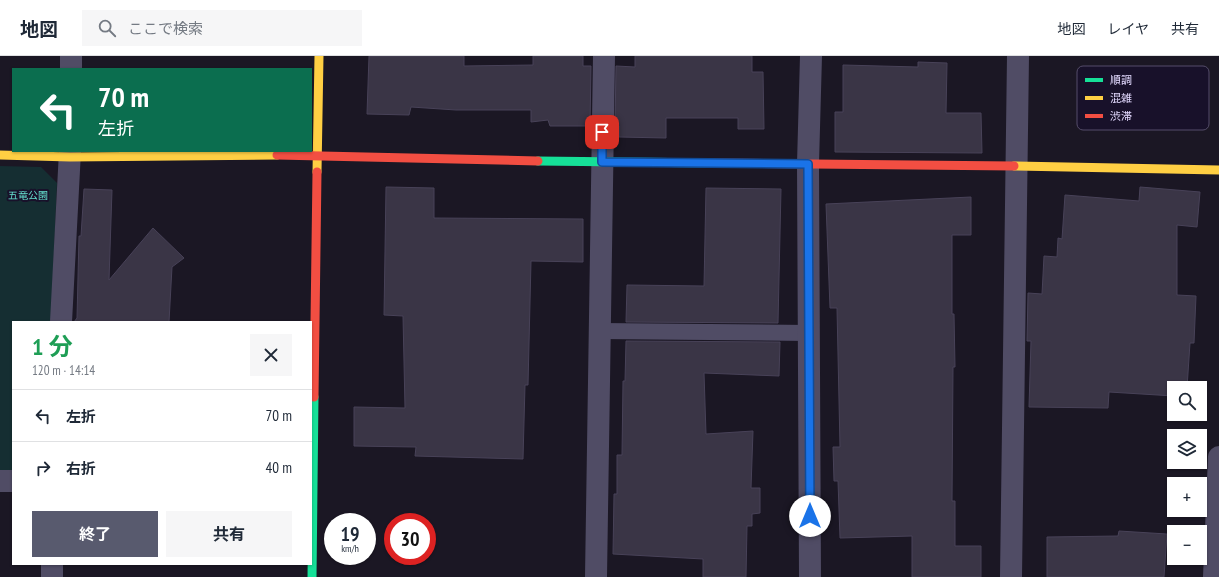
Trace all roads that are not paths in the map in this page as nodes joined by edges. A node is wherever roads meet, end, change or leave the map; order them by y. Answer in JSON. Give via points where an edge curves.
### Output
{"nodes":[{"id":1,"x":71,"y":56,"type":"edge"},
{"id":2,"x":319,"y":56,"type":"edge"},
{"id":3,"x":604,"y":56,"type":"edge"},
{"id":4,"x":811,"y":56,"type":"edge"},
{"id":5,"x":1018,"y":56,"type":"edge"},
{"id":6,"x":70,"y":68,"type":"edge"},
{"id":7,"x":70,"y":154,"type":"edge"},
{"id":8,"x":0,"y":155,"type":"edge"},
{"id":9,"x":318,"y":156,"type":"junction"},
{"id":10,"x":602,"y":162,"type":"junction"},
{"id":11,"x":808,"y":164,"type":"junction"},
{"id":12,"x":1016,"y":166,"type":"junction"},
{"id":13,"x":1219,"y":170,"type":"edge"},
{"id":14,"x":61,"y":321,"type":"edge"},
{"id":15,"x":599,"y":331,"type":"junction"},
{"id":16,"x":809,"y":333,"type":"junction"},
{"id":17,"x":1219,"y":457,"type":"edge"},
{"id":18,"x":0,"y":481,"type":"edge"},
{"id":19,"x":12,"y":481,"type":"edge"},
{"id":20,"x":52,"y":565,"type":"edge"},
{"id":21,"x":52,"y":577,"type":"edge"},
{"id":22,"x":312,"y":577,"type":"edge"},
{"id":23,"x":596,"y":577,"type":"edge"},
{"id":24,"x":810,"y":577,"type":"edge"},
{"id":25,"x":1011,"y":577,"type":"edge"},
{"id":26,"x":1214,"y":577,"type":"edge"}],
"edges":[{"from":1,"to":6,"type":"street"},
{"from":2,"to":9,"type":"street"},
{"from":3,"to":10,"type":"street"},
{"from":4,"to":11,"type":"street"},
{"from":5,"to":12,"type":"street"},
{"from":7,"to":8,"type":"street"},
{"from":7,"to":9,"type":"street"},
{"from":7,"to":14,"type":"street"},
{"from":9,"to":10,"type":"street"},
{"from":9,"to":22,"type":"street"},
{"from":10,"to":11,"type":"street"},
{"from":10,"to":15,"type":"street"},
{"from":11,"to":12,"type":"street"},
{"from":11,"to":16,"type":"street"},
{"from":12,"to":13,"type":"street"},
{"from":12,"to":25,"type":"street"},
{"from":15,"to":16,"type":"lane"},
{"from":15,"to":23,"type":"street"},
{"from":16,"to":24,"type":"street"},
{"from":17,"to":26,"type":"street"},
{"from":18,"to":19,"type":"street"},
{"from":20,"to":21,"type":"street"}]}
